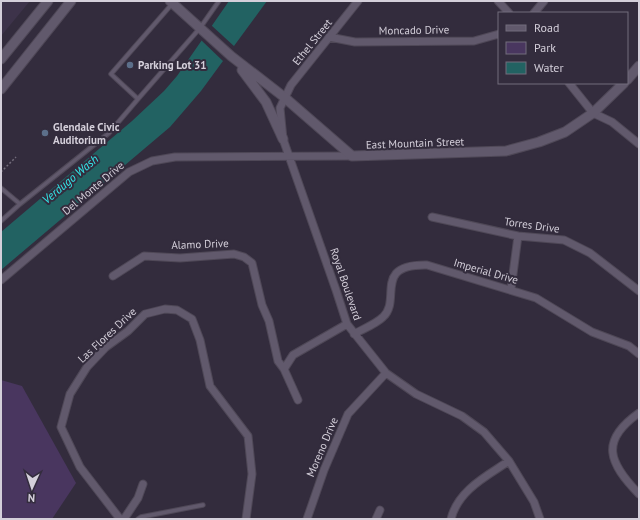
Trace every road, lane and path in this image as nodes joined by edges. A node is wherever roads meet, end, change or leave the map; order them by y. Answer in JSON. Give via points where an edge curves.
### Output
{"nodes":[{"id":1,"x":48,"y":1,"type":"edge"},
{"id":2,"x":71,"y":1,"type":"edge"},
{"id":3,"x":219,"y":1,"type":"edge"},
{"id":4,"x":358,"y":1,"type":"edge"},
{"id":5,"x":498,"y":1,"type":"edge"},
{"id":6,"x":544,"y":1,"type":"edge"},
{"id":7,"x":171,"y":2,"type":"edge"},
{"id":8,"x":508,"y":12,"type":"edge"},
{"id":9,"x":535,"y":12,"type":"edge"},
{"id":10,"x":202,"y":30,"type":"junction"},
{"id":11,"x":498,"y":34,"type":"edge"},
{"id":12,"x":329,"y":37,"type":"junction"},
{"id":13,"x":231,"y":56,"type":"junction"},
{"id":14,"x":1,"y":60,"type":"edge"},
{"id":15,"x":639,"y":66,"type":"edge"},
{"id":16,"x":628,"y":79,"type":"edge"},
{"id":17,"x":571,"y":84,"type":"edge"},
{"id":18,"x":623,"y":84,"type":"edge"},
{"id":19,"x":1,"y":89,"type":"edge"},
{"id":20,"x":284,"y":97,"type":"junction"},
{"id":21,"x":138,"y":99,"type":"junction"},
{"id":22,"x":593,"y":113,"type":"junction"},
{"id":23,"x":283,"y":139,"type":"junction"},
{"id":24,"x":639,"y":144,"type":"edge"},
{"id":25,"x":289,"y":156,"type":"junction"},
{"id":26,"x":352,"y":156,"type":"junction"},
{"id":27,"x":16,"y":157,"type":"dead end"},
{"id":28,"x":1,"y":172,"type":"edge"},
{"id":29,"x":1,"y":188,"type":"edge"},
{"id":30,"x":20,"y":204,"type":"junction"},
{"id":31,"x":432,"y":217,"type":"dead end"},
{"id":32,"x":1,"y":221,"type":"edge"},
{"id":33,"x":518,"y":236,"type":"junction"},
{"id":34,"x":113,"y":276,"type":"dead end"},
{"id":35,"x":1,"y":280,"type":"edge"},
{"id":36,"x":511,"y":289,"type":"junction"},
{"id":37,"x":639,"y":291,"type":"edge"},
{"id":38,"x":347,"y":324,"type":"junction"},
{"id":39,"x":354,"y":334,"type":"junction"},
{"id":40,"x":639,"y":354,"type":"edge"},
{"id":41,"x":284,"y":369,"type":"junction"},
{"id":42,"x":386,"y":373,"type":"junction"},
{"id":43,"x":298,"y":400,"type":"dead end"},
{"id":44,"x":639,"y":412,"type":"edge"},
{"id":45,"x":509,"y":461,"type":"junction"},
{"id":46,"x":143,"y":484,"type":"dead end"},
{"id":47,"x":639,"y":494,"type":"edge"},
{"id":48,"x":203,"y":505,"type":"dead end"},
{"id":49,"x":380,"y":510,"type":"dead end"},
{"id":50,"x":120,"y":519,"type":"edge"},
{"id":51,"x":124,"y":519,"type":"edge"},
{"id":52,"x":138,"y":519,"type":"edge"},
{"id":53,"x":246,"y":519,"type":"edge"},
{"id":54,"x":307,"y":519,"type":"edge"},
{"id":55,"x":376,"y":519,"type":"edge"},
{"id":56,"x":451,"y":519,"type":"edge"},
{"id":57,"x":540,"y":519,"type":"edge"}],
"edges":[{"from":1,"to":14,"type":"street"},
{"from":2,"to":19,"type":"street"},
{"from":3,"to":10,"type":"lane"},
{"from":4,"to":12,"type":"street","name":"Ethel Street"},
{"from":5,"to":8,"type":"street"},
{"from":6,"to":9,"type":"street"},
{"from":7,"to":10,"type":"street","name":"East Mountain Street"},
{"from":7,"to":21,"type":"lane","via":[[111,74]]},
{"from":10,"to":13,"type":"street","name":"East Mountain Street"},
{"from":10,"to":21,"type":"lane"},
{"from":11,"to":12,"type":"street","name":"Moncado Drive","via":[[474,40],[355,42]]},
{"from":12,"to":20,"type":"street","name":"Ethel Street"},
{"from":13,"to":20,"type":"street","name":"East Mountain Street"},
{"from":13,"to":23,"type":"street","via":[[266,102]]},
{"from":15,"to":16,"type":"street"},
{"from":17,"to":22,"type":"street"},
{"from":18,"to":22,"type":"street","name":"East Mountain Street"},
{"from":20,"to":23,"type":"street","name":"Royal Boulevard","via":[[280,106]]},
{"from":20,"to":26,"type":"street","name":"East Mountain Street"},
{"from":21,"to":30,"type":"lane","via":[[109,133]]},
{"from":22,"to":24,"type":"street","via":[[612,122]]},
{"from":22,"to":26,"type":"street","name":"East Mountain Street","via":[[565,132],[506,151]]},
{"from":23,"to":25,"type":"street","name":"Royal Boulevard"},
{"from":25,"to":26,"type":"street","name":"Del Monte Drive"},
{"from":25,"to":35,"type":"street","name":"Del Monte Drive","via":[[175,157],[152,160],[140,165]]},
{"from":25,"to":38,"type":"street","name":"Royal Boulevard"},
{"from":27,"to":28,"type":"path"},
{"from":29,"to":30,"type":"lane"},
{"from":30,"to":32,"type":"lane"},
{"from":31,"to":33,"type":"street","name":"Torres Drive"},
{"from":33,"to":36,"type":"street"},
{"from":33,"to":37,"type":"street","name":"Torres Drive","via":[[564,240],[590,253]]},
{"from":34,"to":41,"type":"street","name":"Alamo Drive","via":[[144,256],[180,258],[234,254],[244,257],[252,263],[257,277],[278,361]]},
{"from":36,"to":39,"type":"street","name":"Imperial Drive","via":[[427,265],[411,264],[400,270],[391,282],[384,317]]},
{"from":36,"to":40,"type":"street","name":"Imperial Drive","via":[[536,298],[592,332],[629,346]]},
{"from":38,"to":39,"type":"street","name":"Royal Boulevard"},
{"from":38,"to":41,"type":"street","via":[[293,355]]},
{"from":39,"to":42,"type":"street","name":"Royal Boulevard"},
{"from":41,"to":43,"type":"street","name":"Alamo Drive"},
{"from":42,"to":45,"type":"street","name":"Royal Boulevard","via":[[416,394],[462,416],[484,432]]},
{"from":42,"to":54,"type":"street","name":"Moreno Drive","via":[[348,414]]},
{"from":44,"to":47,"type":"street","via":[[624,423],[614,435],[613,454],[618,470]]},
{"from":45,"to":56,"type":"street","via":[[461,497]]},
{"from":45,"to":57,"type":"street","name":"Royal Boulevard","via":[[534,502]]},
{"from":46,"to":51,"type":"street","via":[[138,498]]},
{"from":48,"to":52,"type":"lane"},
{"from":49,"to":55,"type":"street"},
{"from":50,"to":53,"type":"street","name":"Las Flores Drive","via":[[80,468],[62,427],[70,394],[87,367],[145,314],[165,309],[177,310],[192,319],[200,340],[210,386],[248,436],[252,474]]}]}
